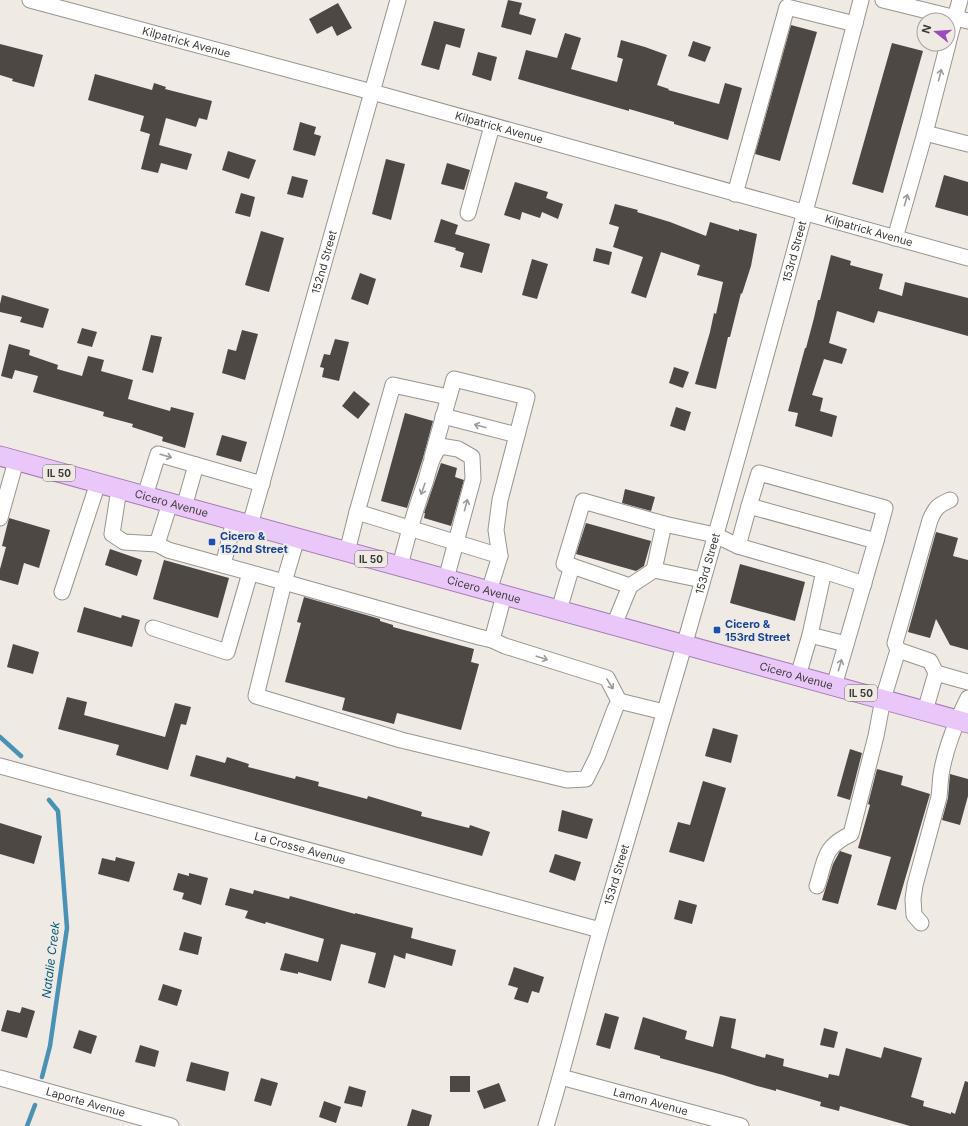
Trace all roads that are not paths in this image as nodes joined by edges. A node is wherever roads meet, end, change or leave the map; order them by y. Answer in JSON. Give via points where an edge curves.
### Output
{"nodes":[{"id":1,"x":30,"y":0,"type":"edge"},
{"id":2,"x":398,"y":0,"type":"edge"},
{"id":3,"x":861,"y":0,"type":"edge"},
{"id":4,"x":883,"y":0,"type":"edge"},
{"id":5,"x":960,"y":0,"type":"edge"},
{"id":6,"x":961,"y":19,"type":"edge"},
{"id":7,"x":855,"y":24,"type":"junction"},
{"id":8,"x":956,"y":28,"type":"edge"},
{"id":9,"x":946,"y":52,"type":"edge"},
{"id":10,"x":372,"y":92,"type":"junction"},
{"id":11,"x":492,"y":126,"type":"junction"},
{"id":12,"x":925,"y":133,"type":"junction"},
{"id":13,"x":968,"y":144,"type":"edge"},
{"id":14,"x":735,"y":194,"type":"junction"},
{"id":15,"x":468,"y":213,"type":"dead end"},
{"id":16,"x":805,"y":213,"type":"junction"},
{"id":17,"x":895,"y":238,"type":"junction"},
{"id":18,"x":968,"y":258,"type":"edge"},
{"id":19,"x":448,"y":397,"type":"junction"},
{"id":20,"x":443,"y":416,"type":"junction"},
{"id":21,"x":517,"y":435,"type":"junction"},
{"id":22,"x":432,"y":457,"type":"junction"},
{"id":23,"x":8,"y":459,"type":"edge"},
{"id":24,"x":196,"y":465,"type":"junction"},
{"id":25,"x":98,"y":483,"type":"junction"},
{"id":26,"x":262,"y":484,"type":"junction"},
{"id":27,"x":119,"y":489,"type":"junction"},
{"id":28,"x":145,"y":496,"type":"junction"},
{"id":29,"x":950,"y":500,"type":"dead end"},
{"id":30,"x":177,"y":505,"type":"junction"},
{"id":31,"x":749,"y":506,"type":"junction"},
{"id":32,"x":357,"y":512,"type":"junction"},
{"id":33,"x":0,"y":518,"type":"edge"},
{"id":34,"x":242,"y":523,"type":"junction"},
{"id":35,"x":664,"y":524,"type":"junction"},
{"id":36,"x":409,"y":528,"type":"junction"},
{"id":37,"x":715,"y":535,"type":"junction"},
{"id":38,"x":297,"y":538,"type":"junction"},
{"id":39,"x":876,"y":541,"type":"junction"},
{"id":40,"x":455,"y":542,"type":"junction"},
{"id":41,"x":157,"y":544,"type":"junction"},
{"id":42,"x":738,"y":546,"type":"junction"},
{"id":43,"x":347,"y":552,"type":"junction"},
{"id":44,"x":500,"y":556,"type":"junction"},
{"id":45,"x":223,"y":565,"type":"junction"},
{"id":46,"x":400,"y":566,"type":"junction"},
{"id":47,"x":572,"y":566,"type":"junction"},
{"id":48,"x":654,"y":570,"type":"junction"},
{"id":49,"x":824,"y":571,"type":"junction"},
{"id":50,"x":250,"y":573,"type":"junction"},
{"id":51,"x":446,"y":579,"type":"junction"},
{"id":52,"x":702,"y":580,"type":"junction"},
{"id":53,"x":284,"y":582,"type":"junction"},
{"id":54,"x":864,"y":584,"type":"junction"},
{"id":55,"x":630,"y":586,"type":"junction"},
{"id":56,"x":62,"y":592,"type":"dead end"},
{"id":57,"x":497,"y":593,"type":"junction"},
{"id":58,"x":559,"y":610,"type":"junction"},
{"id":59,"x":614,"y":625,"type":"junction"},
{"id":60,"x":153,"y":628,"type":"dead end"},
{"id":61,"x":810,"y":635,"type":"junction"},
{"id":62,"x":499,"y":643,"type":"junction"},
{"id":63,"x":846,"y":644,"type":"junction"},
{"id":64,"x":684,"y":645,"type":"junction"},
{"id":65,"x":898,"y":650,"type":"junction"},
{"id":66,"x":936,"y":673,"type":"junction"},
{"id":67,"x":798,"y":676,"type":"junction"},
{"id":68,"x":968,"y":682,"type":"edge"},
{"id":69,"x":834,"y":686,"type":"junction"},
{"id":70,"x":968,"y":698,"type":"edge"},
{"id":71,"x":883,"y":699,"type":"junction"},
{"id":72,"x":620,"y":701,"type":"junction"},
{"id":73,"x":925,"y":711,"type":"junction"},
{"id":74,"x":664,"y":712,"type":"junction"},
{"id":75,"x":963,"y":721,"type":"edge"},
{"id":76,"x":0,"y":766,"type":"edge"},
{"id":77,"x":817,"y":886,"type":"dead end"},
{"id":78,"x":920,"y":924,"type":"dead end"},
{"id":79,"x":600,"y":930,"type":"junction"},
{"id":80,"x":561,"y":1077,"type":"junction"},
{"id":81,"x":0,"y":1078,"type":"edge"},
{"id":82,"x":171,"y":1126,"type":"edge"},
{"id":83,"x":546,"y":1126,"type":"edge"},
{"id":84,"x":741,"y":1126,"type":"edge"}],
"edges":[{"from":1,"to":10,"type":"street","name":"Kilpatrick Avenue"},
{"from":2,"to":10,"type":"street","name":"152nd Street"},
{"from":3,"to":7,"type":"street","name":"153rd Street"},
{"from":4,"to":6,"type":"street"},
{"from":5,"to":6,"type":"street"},
{"from":6,"to":8,"type":"street"},
{"from":7,"to":14,"type":"street","via":[[787,7]]},
{"from":7,"to":16,"type":"street","name":"153rd Street"},
{"from":12,"to":9,"type":"street","one_way":true},
{"from":10,"to":11,"type":"street","name":"Kilpatrick Avenue"},
{"from":10,"to":26,"type":"street","name":"152nd Street"},
{"from":11,"to":14,"type":"street","name":"Kilpatrick Avenue"},
{"from":11,"to":15,"type":"street"},
{"from":12,"to":13,"type":"street"},
{"from":17,"to":12,"type":"street","one_way":true},
{"from":14,"to":16,"type":"street","name":"Kilpatrick Avenue"},
{"from":16,"to":17,"type":"street","name":"Kilpatrick Avenue"},
{"from":16,"to":37,"type":"street","name":"153rd Street"},
{"from":17,"to":18,"type":"street","name":"Kilpatrick Avenue"},
{"from":19,"to":20,"type":"street"},
{"from":19,"to":21,"type":"street","via":[[454,379],[527,398]]},
{"from":19,"to":32,"type":"street","via":[[393,385]]},
{"from":21,"to":20,"type":"street","one_way":true},
{"from":20,"to":22,"type":"street"},
{"from":21,"to":44,"type":"street","via":[[500,500],[496,530]]},
{"from":22,"to":36,"type":"street","one_way":true},
{"from":40,"to":22,"type":"street","one_way":true,"via":[[473,479],[472,457],[458,449],[440,446]]},
{"from":23,"to":25,"type":"main road","name":"Cicero Avenue","number":"IL 50"},
{"from":23,"to":33,"type":"street"},
{"from":24,"to":26,"type":"street"},
{"from":28,"to":24,"type":"street","one_way":true,"via":[[158,454]]},
{"from":24,"to":30,"type":"street"},
{"from":25,"to":27,"type":"main road","name":"Cicero Avenue","number":"IL 50"},
{"from":25,"to":56,"type":"street"},
{"from":26,"to":34,"type":"street","name":"152nd Street"},
{"from":27,"to":28,"type":"main road","name":"Cicero Avenue","number":"IL 50"},
{"from":27,"to":41,"type":"street","via":[[112,534],[124,542]]},
{"from":28,"to":30,"type":"main road","name":"Cicero Avenue","number":"IL 50"},
{"from":29,"to":65,"type":"street","via":[[934,510],[930,520],[895,642]]},
{"from":30,"to":34,"type":"main road","name":"Cicero Avenue","number":"IL 50"},
{"from":30,"to":41,"type":"street"},
{"from":31,"to":39,"type":"street"},
{"from":31,"to":39,"type":"street","via":[[759,473],[885,508]]},
{"from":31,"to":42,"type":"street"},
{"from":32,"to":36,"type":"street"},
{"from":32,"to":43,"type":"street"},
{"from":34,"to":38,"type":"main road","name":"Cicero Avenue","number":"IL 50"},
{"from":34,"to":45,"type":"street","name":"152nd Street"},
{"from":35,"to":37,"type":"street"},
{"from":35,"to":47,"type":"street","via":[[583,501],[564,564]]},
{"from":35,"to":48,"type":"street"},
{"from":36,"to":40,"type":"street"},
{"from":36,"to":46,"type":"street"},
{"from":37,"to":42,"type":"street"},
{"from":37,"to":52,"type":"street","name":"153rd Street"},
{"from":38,"to":43,"type":"main road","name":"Cicero Avenue","number":"IL 50"},
{"from":38,"to":53,"type":"street"},
{"from":39,"to":54,"type":"street"},
{"from":40,"to":44,"type":"street"},
{"from":40,"to":51,"type":"street"},
{"from":41,"to":45,"type":"street","via":[[168,550]]},
{"from":42,"to":49,"type":"street"},
{"from":43,"to":46,"type":"main road","name":"Cicero Avenue","number":"IL 50"},
{"from":44,"to":57,"type":"street"},
{"from":45,"to":50,"type":"street"},
{"from":46,"to":51,"type":"main road","name":"Cicero Avenue","number":"IL 50"},
{"from":47,"to":55,"type":"street"},
{"from":47,"to":58,"type":"street"},
{"from":48,"to":52,"type":"street"},
{"from":48,"to":55,"type":"street"},
{"from":49,"to":54,"type":"street"},
{"from":49,"to":61,"type":"street"},
{"from":50,"to":53,"type":"street"},
{"from":50,"to":60,"type":"street","via":[[227,652]]},
{"from":51,"to":57,"type":"main road","name":"Cicero Avenue","number":"IL 50"},
{"from":52,"to":64,"type":"street","name":"153rd Street"},
{"from":53,"to":62,"type":"street"},
{"from":53,"to":72,"type":"street","via":[[256,696],[401,740],[567,780],[586,779]]},
{"from":54,"to":63,"type":"street"},
{"from":55,"to":59,"type":"street"},
{"from":57,"to":58,"type":"main road","name":"Cicero Avenue","number":"IL 50"},
{"from":57,"to":62,"type":"street"},
{"from":58,"to":59,"type":"main road","name":"Cicero Avenue","number":"IL 50"},
{"from":59,"to":64,"type":"main road","name":"Cicero Avenue","number":"IL 50"},
{"from":61,"to":63,"type":"street"},
{"from":61,"to":67,"type":"street"},
{"from":62,"to":72,"type":"street","one_way":true,"via":[[607,678]]},
{"from":69,"to":63,"type":"street","one_way":true},
{"from":64,"to":67,"type":"main road","name":"Cicero Avenue","number":"IL 50"},
{"from":64,"to":74,"type":"street","name":"153rd Street"},
{"from":65,"to":66,"type":"street","via":[[930,661]]},
{"from":65,"to":71,"type":"street"},
{"from":66,"to":68,"type":"street"},
{"from":66,"to":73,"type":"street"},
{"from":67,"to":69,"type":"main road","name":"Cicero Avenue","number":"IL 50"},
{"from":69,"to":71,"type":"main road","name":"Cicero Avenue","number":"IL 50"},
{"from":70,"to":75,"type":"street"},
{"from":71,"to":73,"type":"main road","name":"Cicero Avenue","number":"IL 50"},
{"from":71,"to":77,"type":"street","via":[[851,834],[828,850]]},
{"from":72,"to":74,"type":"street"},
{"from":73,"to":75,"type":"main road","name":"Cicero Avenue","number":"IL 50"},
{"from":74,"to":79,"type":"street","name":"153rd Street"},
{"from":75,"to":78,"type":"street","via":[[947,752],[940,792],[915,885],[914,915]]},
{"from":76,"to":79,"type":"street","name":"La Crosse Avenue"},
{"from":79,"to":80,"type":"street","name":"153rd Street"},
{"from":80,"to":83,"type":"street","name":"153rd Street"},
{"from":80,"to":84,"type":"street","name":"Lamon Avenue"},
{"from":81,"to":82,"type":"street","name":"Laporte Avenue"}]}
